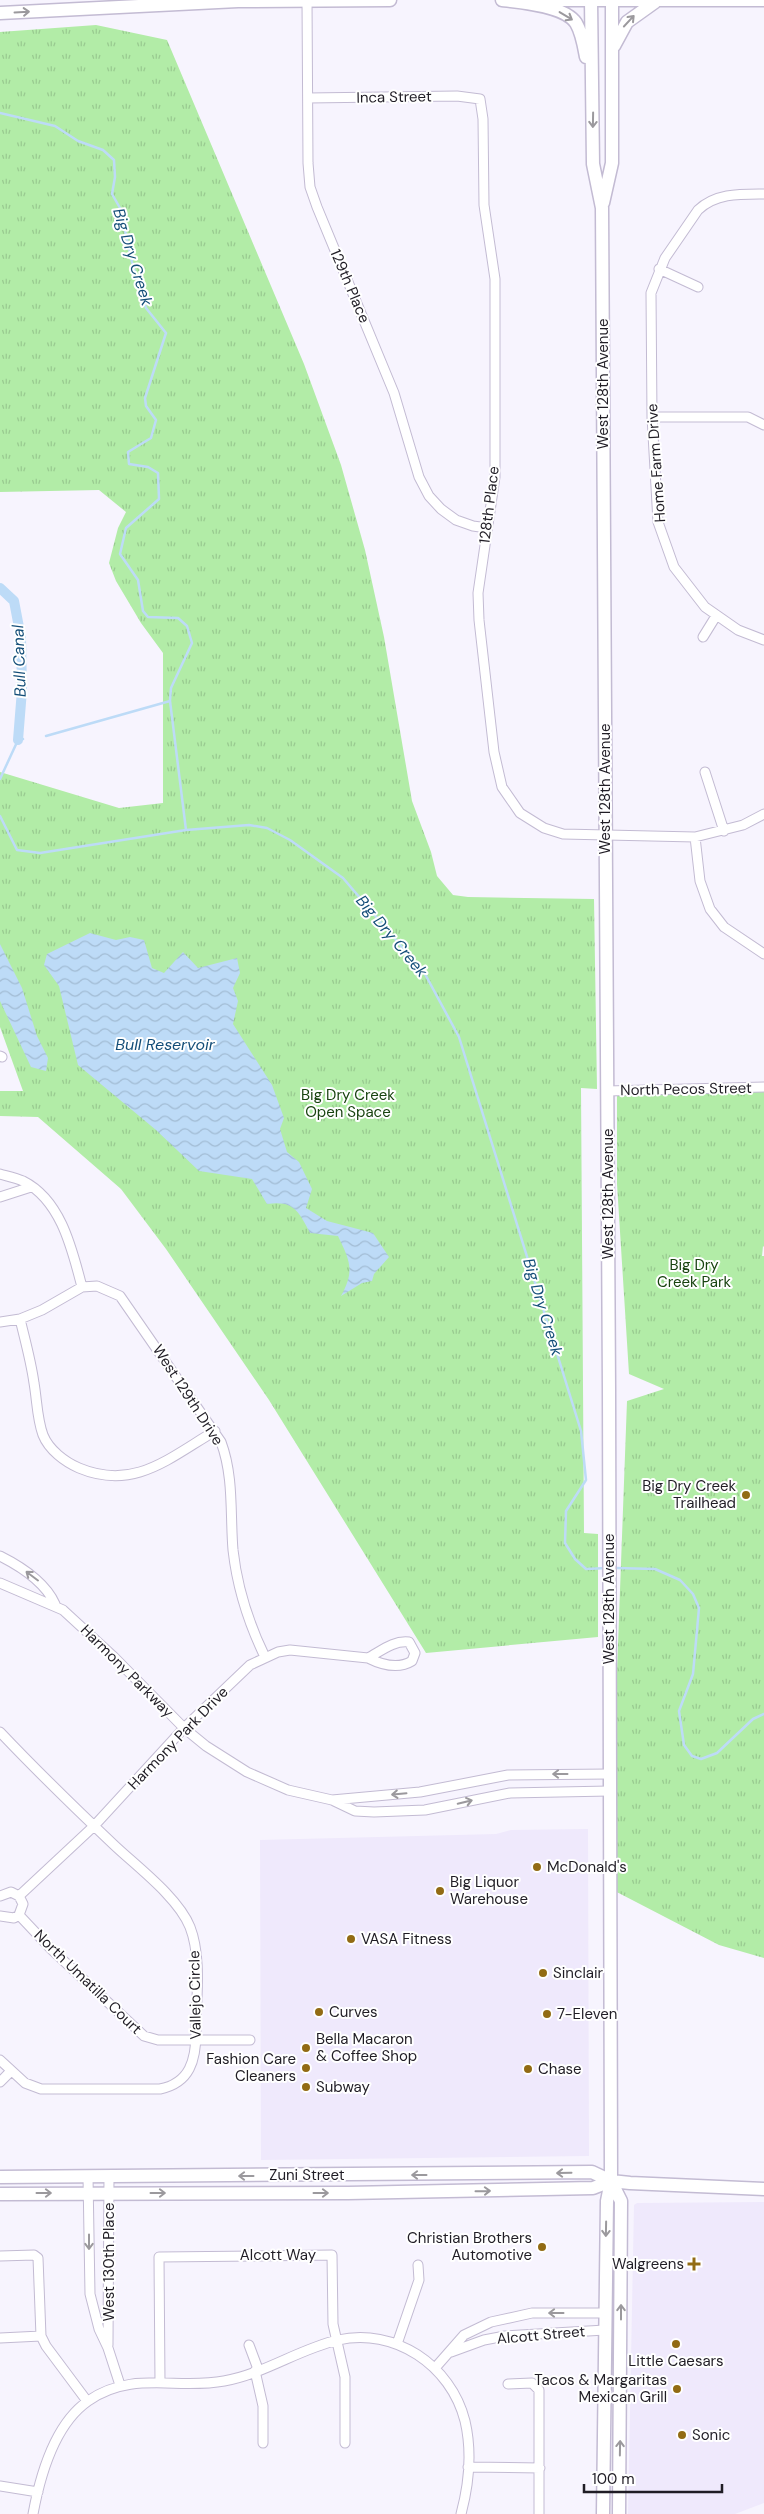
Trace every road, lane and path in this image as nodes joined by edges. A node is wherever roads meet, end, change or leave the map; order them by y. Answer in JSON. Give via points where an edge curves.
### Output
{"nodes":[{"id":1,"x":307,"y":0,"type":"edge"},
{"id":2,"x":390,"y":0,"type":"edge"},
{"id":3,"x":502,"y":0,"type":"edge"},
{"id":4,"x":527,"y":0,"type":"edge"},
{"id":5,"x":612,"y":0,"type":"edge"},
{"id":6,"x":764,"y":0,"type":"edge"},
{"id":7,"x":591,"y":1,"type":"edge"},
{"id":8,"x":658,"y":1,"type":"edge"},
{"id":9,"x":44,"y":5,"type":"edge"},
{"id":10,"x":59,"y":5,"type":"edge"},
{"id":11,"x":0,"y":13,"type":"edge"},
{"id":12,"x":612,"y":51,"type":"junction"},
{"id":13,"x":593,"y":97,"type":"junction"},
{"id":14,"x":308,"y":98,"type":"junction"},
{"id":15,"x":480,"y":99,"type":"joint"},
{"id":16,"x":764,"y":194,"type":"edge"},
{"id":17,"x":602,"y":208,"type":"junction"},
{"id":18,"x":659,"y":269,"type":"junction"},
{"id":19,"x":698,"y":287,"type":"dead end"},
{"id":20,"x":652,"y":418,"type":"junction"},
{"id":21,"x":764,"y":425,"type":"edge"},
{"id":22,"x":487,"y":528,"type":"junction"},
{"id":23,"x":716,"y":616,"type":"junction"},
{"id":24,"x":703,"y":637,"type":"dead end"},
{"id":25,"x":764,"y":640,"type":"edge"},
{"id":26,"x":705,"y":772,"type":"dead end"},
{"id":27,"x":764,"y":814,"type":"edge"},
{"id":28,"x":724,"y":831,"type":"junction"},
{"id":29,"x":605,"y":836,"type":"junction"},
{"id":30,"x":695,"y":837,"type":"junction"},
{"id":31,"x":764,"y":954,"type":"edge"},
{"id":32,"x":764,"y":1087,"type":"edge"},
{"id":33,"x":607,"y":1091,"type":"junction"},
{"id":34,"x":0,"y":1174,"type":"edge"},
{"id":35,"x":31,"y":1187,"type":"junction"},
{"id":36,"x":0,"y":1197,"type":"edge"},
{"id":37,"x":82,"y":1288,"type":"junction"},
{"id":38,"x":20,"y":1319,"type":"junction"},
{"id":39,"x":0,"y":1322,"type":"edge"},
{"id":40,"x":215,"y":1431,"type":"junction"},
{"id":41,"x":0,"y":1556,"type":"edge"},
{"id":42,"x":0,"y":1583,"type":"edge"},
{"id":43,"x":55,"y":1604,"type":"junction"},
{"id":44,"x":265,"y":1657,"type":"junction"},
{"id":45,"x":368,"y":1658,"type":"junction"},
{"id":46,"x":184,"y":1728,"type":"junction"},
{"id":47,"x":0,"y":1732,"type":"edge"},
{"id":48,"x":609,"y":1774,"type":"junction"},
{"id":49,"x":501,"y":1776,"type":"junction"},
{"id":50,"x":609,"y":1791,"type":"junction"},
{"id":51,"x":502,"y":1794,"type":"junction"},
{"id":52,"x":332,"y":1800,"type":"junction"},
{"id":53,"x":94,"y":1826,"type":"junction"},
{"id":54,"x":0,"y":1896,"type":"edge"},
{"id":55,"x":19,"y":1896,"type":"junction"},
{"id":56,"x":19,"y":1915,"type":"junction"},
{"id":57,"x":0,"y":1916,"type":"edge"},
{"id":58,"x":250,"y":2040,"type":"dead end"},
{"id":59,"x":196,"y":2041,"type":"junction"},
{"id":60,"x":0,"y":2060,"type":"edge"},
{"id":61,"x":11,"y":2071,"type":"junction"},
{"id":62,"x":0,"y":2082,"type":"edge"},
{"id":63,"x":109,"y":2176,"type":"junction"},
{"id":64,"x":0,"y":2177,"type":"edge"},
{"id":65,"x":88,"y":2177,"type":"junction"},
{"id":66,"x":611,"y":2181,"type":"junction"},
{"id":67,"x":764,"y":2189,"type":"edge"},
{"id":68,"x":89,"y":2193,"type":"junction"},
{"id":69,"x":109,"y":2193,"type":"junction"},
{"id":70,"x":0,"y":2194,"type":"edge"},
{"id":71,"x":0,"y":2256,"type":"edge"},
{"id":72,"x":418,"y":2265,"type":"dead end"},
{"id":73,"x":605,"y":2313,"type":"junction"},
{"id":74,"x":605,"y":2330,"type":"junction"},
{"id":75,"x":41,"y":2336,"type":"junction"},
{"id":76,"x":0,"y":2338,"type":"edge"},
{"id":77,"x":337,"y":2340,"type":"junction"},
{"id":78,"x":397,"y":2344,"type":"junction"},
{"id":79,"x":249,"y":2346,"type":"dead end"},
{"id":80,"x":108,"y":2348,"type":"junction"},
{"id":81,"x":451,"y":2352,"type":"junction"},
{"id":82,"x":435,"y":2368,"type":"junction"},
{"id":83,"x":256,"y":2370,"type":"junction"},
{"id":84,"x":160,"y":2382,"type":"junction"},
{"id":85,"x":508,"y":2384,"type":"dead end"},
{"id":86,"x":120,"y":2385,"type":"junction"},
{"id":87,"x":87,"y":2401,"type":"junction"},
{"id":88,"x":263,"y":2443,"type":"dead end"},
{"id":89,"x":345,"y":2443,"type":"dead end"},
{"id":90,"x":468,"y":2468,"type":"junction"},
{"id":91,"x":540,"y":2468,"type":"junction"},
{"id":92,"x":0,"y":2486,"type":"edge"},
{"id":93,"x":38,"y":2492,"type":"junction"},
{"id":94,"x":33,"y":2514,"type":"edge"},
{"id":95,"x":461,"y":2514,"type":"edge"},
{"id":96,"x":539,"y":2514,"type":"edge"},
{"id":97,"x":603,"y":2514,"type":"edge"},
{"id":98,"x":619,"y":2514,"type":"edge"}],
"edges":[{"from":1,"to":2,"type":"main road"},
{"from":1,"to":10,"type":"main road"},
{"from":1,"to":14,"type":"street","name":"129th Place"},
{"from":3,"to":13,"type":"main road","one_way":true,"via":[[558,11],[576,22],[584,45]]},
{"from":4,"to":7,"type":"main road"},
{"from":5,"to":7,"type":"main road"},
{"from":5,"to":8,"type":"main road"},
{"from":5,"to":12,"type":"main road","name":"West 128th Avenue"},
{"from":6,"to":8,"type":"main road"},
{"from":7,"to":13,"type":"main road","name":"West 128th Avenue"},
{"from":12,"to":8,"type":"main road","one_way":true,"via":[[627,22]]},
{"from":9,"to":10,"type":"main road"},
{"from":11,"to":9,"type":"main road","one_way":true},
{"from":12,"to":17,"type":"main road","name":"West 128th Avenue","via":[[612,163]]},
{"from":13,"to":17,"type":"main road","name":"West 128th Avenue","one_way":true,"via":[[593,164]]},
{"from":14,"to":15,"type":"street","name":"Inca Street","via":[[457,96]]},
{"from":14,"to":22,"type":"street","name":"129th Place","via":[[310,187],[394,393],[419,477],[429,496],[441,509],[456,520]]},
{"from":15,"to":22,"type":"street","name":"128th Place","via":[[484,205],[495,279],[495,477]]},
{"from":16,"to":18,"type":"street","name":"Home Farm Drive","via":[[725,196],[705,203]]},
{"from":17,"to":29,"type":"main road","name":"West 128th Avenue"},
{"from":18,"to":19,"type":"street"},
{"from":18,"to":20,"type":"street","name":"Home Farm Drive","via":[[651,293]]},
{"from":20,"to":21,"type":"street","via":[[748,417]]},
{"from":20,"to":23,"type":"street","name":"Home Farm Drive","via":[[660,532],[682,579]]},
{"from":22,"to":29,"type":"street","name":"128th Place","via":[[478,593],[479,620],[494,752],[502,787],[520,813],[544,828],[564,834]]},
{"from":23,"to":24,"type":"street"},
{"from":23,"to":25,"type":"street","name":"Home Farm Drive","via":[[738,630]]},
{"from":26,"to":28,"type":"street"},
{"from":27,"to":28,"type":"street","name":"128th Place"},
{"from":28,"to":30,"type":"street","name":"128th Place"},
{"from":29,"to":30,"type":"street","name":"128th Place"},
{"from":29,"to":33,"type":"main road","name":"West 128th Avenue"},
{"from":30,"to":31,"type":"street","via":[[700,881],[710,909],[724,927]]},
{"from":32,"to":33,"type":"street","name":"North Pecos Street"},
{"from":33,"to":48,"type":"main road","name":"West 128th Avenue"},
{"from":34,"to":35,"type":"street"},
{"from":35,"to":36,"type":"street"},
{"from":35,"to":37,"type":"street","via":[[52,1206],[71,1246]]},
{"from":37,"to":38,"type":"street"},
{"from":37,"to":40,"type":"street","name":"West 129th Drive","via":[[97,1286],[120,1296]]},
{"from":38,"to":39,"type":"street"},
{"from":38,"to":40,"type":"street","via":[[43,1436],[57,1454],[73,1465],[112,1477],[133,1475]]},
{"from":40,"to":44,"type":"street","name":"West 129th Drive","via":[[229,1471],[239,1586]]},
{"from":43,"to":41,"type":"street","name":"Harmony Parkway","one_way":true,"via":[[50,1592],[41,1584]]},
{"from":42,"to":43,"type":"street","name":"Harmony Parkway"},
{"from":43,"to":46,"type":"street","name":"Harmony Parkway","via":[[114,1657]]},
{"from":44,"to":45,"type":"street","name":"Harmony Park Drive","via":[[290,1650]]},
{"from":44,"to":46,"type":"street","name":"Harmony Park Drive","via":[[250,1665]]},
{"from":45,"to":45,"type":"street","name":"Harmony Park Drive","via":[[403,1641],[409,1642],[415,1653],[412,1661],[403,1666],[376,1663]]},
{"from":46,"to":52,"type":"street","name":"Harmony Parkway","via":[[247,1772],[288,1790]]},
{"from":46,"to":53,"type":"street","name":"Harmony Park Drive"},
{"from":47,"to":53,"type":"street","name":"Vallejo Circle"},
{"from":48,"to":49,"type":"street","name":"Harmony Parkway","one_way":true},
{"from":48,"to":50,"type":"main road","name":"West 128th Avenue"},
{"from":49,"to":51,"type":"street"},
{"from":49,"to":52,"type":"street","name":"Harmony Parkway","one_way":true,"via":[[428,1791]]},
{"from":50,"to":51,"type":"street","name":"Harmony Parkway"},
{"from":50,"to":66,"type":"main road","name":"West 128th Avenue"},
{"from":52,"to":51,"type":"street","name":"Harmony Parkway","one_way":true,"via":[[356,1811],[400,1812],[449,1806]]},
{"from":53,"to":55,"type":"street","name":"Harmony Park Drive"},
{"from":53,"to":59,"type":"street","name":"Vallejo Circle","via":[[175,1903],[189,1926],[196,1953]]},
{"from":54,"to":55,"type":"street","via":[[11,1892]]},
{"from":55,"to":56,"type":"street","via":[[23,1904]]},
{"from":56,"to":57,"type":"street","via":[[8,1919]]},
{"from":56,"to":59,"type":"street","name":"North Umatilla Court","via":[[137,2031],[158,2040]]},
{"from":58,"to":59,"type":"street","name":"North Umatilla Court"},
{"from":59,"to":61,"type":"street","name":"Vallejo Circle","via":[[193,2063],[186,2074],[173,2085],[160,2089],[41,2089],[25,2083]]},
{"from":60,"to":61,"type":"street","name":"Vallejo Circle"},
{"from":61,"to":62,"type":"street"},
{"from":63,"to":65,"type":"main road","name":"Zuni Street"},
{"from":66,"to":63,"type":"main road","name":"Zuni Street","one_way":true,"via":[[592,2172]]},
{"from":63,"to":69,"type":"street","name":"West 130th Place"},
{"from":64,"to":65,"type":"main road","name":"Zuni Street"},
{"from":65,"to":68,"type":"street","name":"West 130th Place"},
{"from":66,"to":67,"type":"main road","name":"Zuni Street"},
{"from":69,"to":66,"type":"main road","name":"Zuni Street","one_way":true,"via":[[574,2189],[593,2188]]},
{"from":66,"to":73,"type":"main road","one_way":true,"via":[[606,2201]]},
{"from":98,"to":66,"type":"main road","one_way":true,"via":[[621,2201]]},
{"from":68,"to":69,"type":"main road","name":"Zuni Street"},
{"from":70,"to":68,"type":"main road","name":"Zuni Street","one_way":true},
{"from":68,"to":80,"type":"street","name":"West 130th Place","one_way":true,"via":[[90,2294],[99,2329]]},
{"from":69,"to":80,"type":"street","name":"West 130th Place"},
{"from":71,"to":75,"type":"street","via":[[34,2255],[38,2258]]},
{"from":72,"to":78,"type":"street","via":[[419,2280]]},
{"from":73,"to":74,"type":"main road"},
{"from":73,"to":81,"type":"street","name":"Alcott Street","one_way":true,"via":[[510,2316],[464,2335]]},
{"from":74,"to":81,"type":"street","name":"Alcott Street","via":[[505,2336]]},
{"from":74,"to":97,"type":"main road"},
{"from":75,"to":76,"type":"street"},
{"from":75,"to":87,"type":"street"},
{"from":77,"to":78,"type":"street","via":[[368,2339]]},
{"from":77,"to":83,"type":"street"},
{"from":77,"to":84,"type":"street","name":"Alcott Way","via":[[332,2305],[332,2255],[162,2256],[158,2258]]},
{"from":77,"to":89,"type":"street","name":"Alcott Way","via":[[345,2377]]},
{"from":78,"to":82,"type":"street"},
{"from":79,"to":83,"type":"street"},
{"from":80,"to":86,"type":"street","name":"West 130th Place"},
{"from":81,"to":82,"type":"street","name":"Alcott Street"},
{"from":82,"to":90,"type":"street","via":[[455,2394],[464,2418]]},
{"from":83,"to":84,"type":"street","via":[[224,2381]]},
{"from":83,"to":88,"type":"street","via":[[263,2406]]},
{"from":84,"to":86,"type":"street"},
{"from":85,"to":91,"type":"street","via":[[532,2383],[539,2390]]},
{"from":86,"to":87,"type":"street"},
{"from":87,"to":93,"type":"street","via":[[57,2442]]},
{"from":90,"to":91,"type":"street"},
{"from":90,"to":95,"type":"street"},
{"from":91,"to":96,"type":"street"},
{"from":92,"to":93,"type":"street"},
{"from":93,"to":94,"type":"street"}]}
